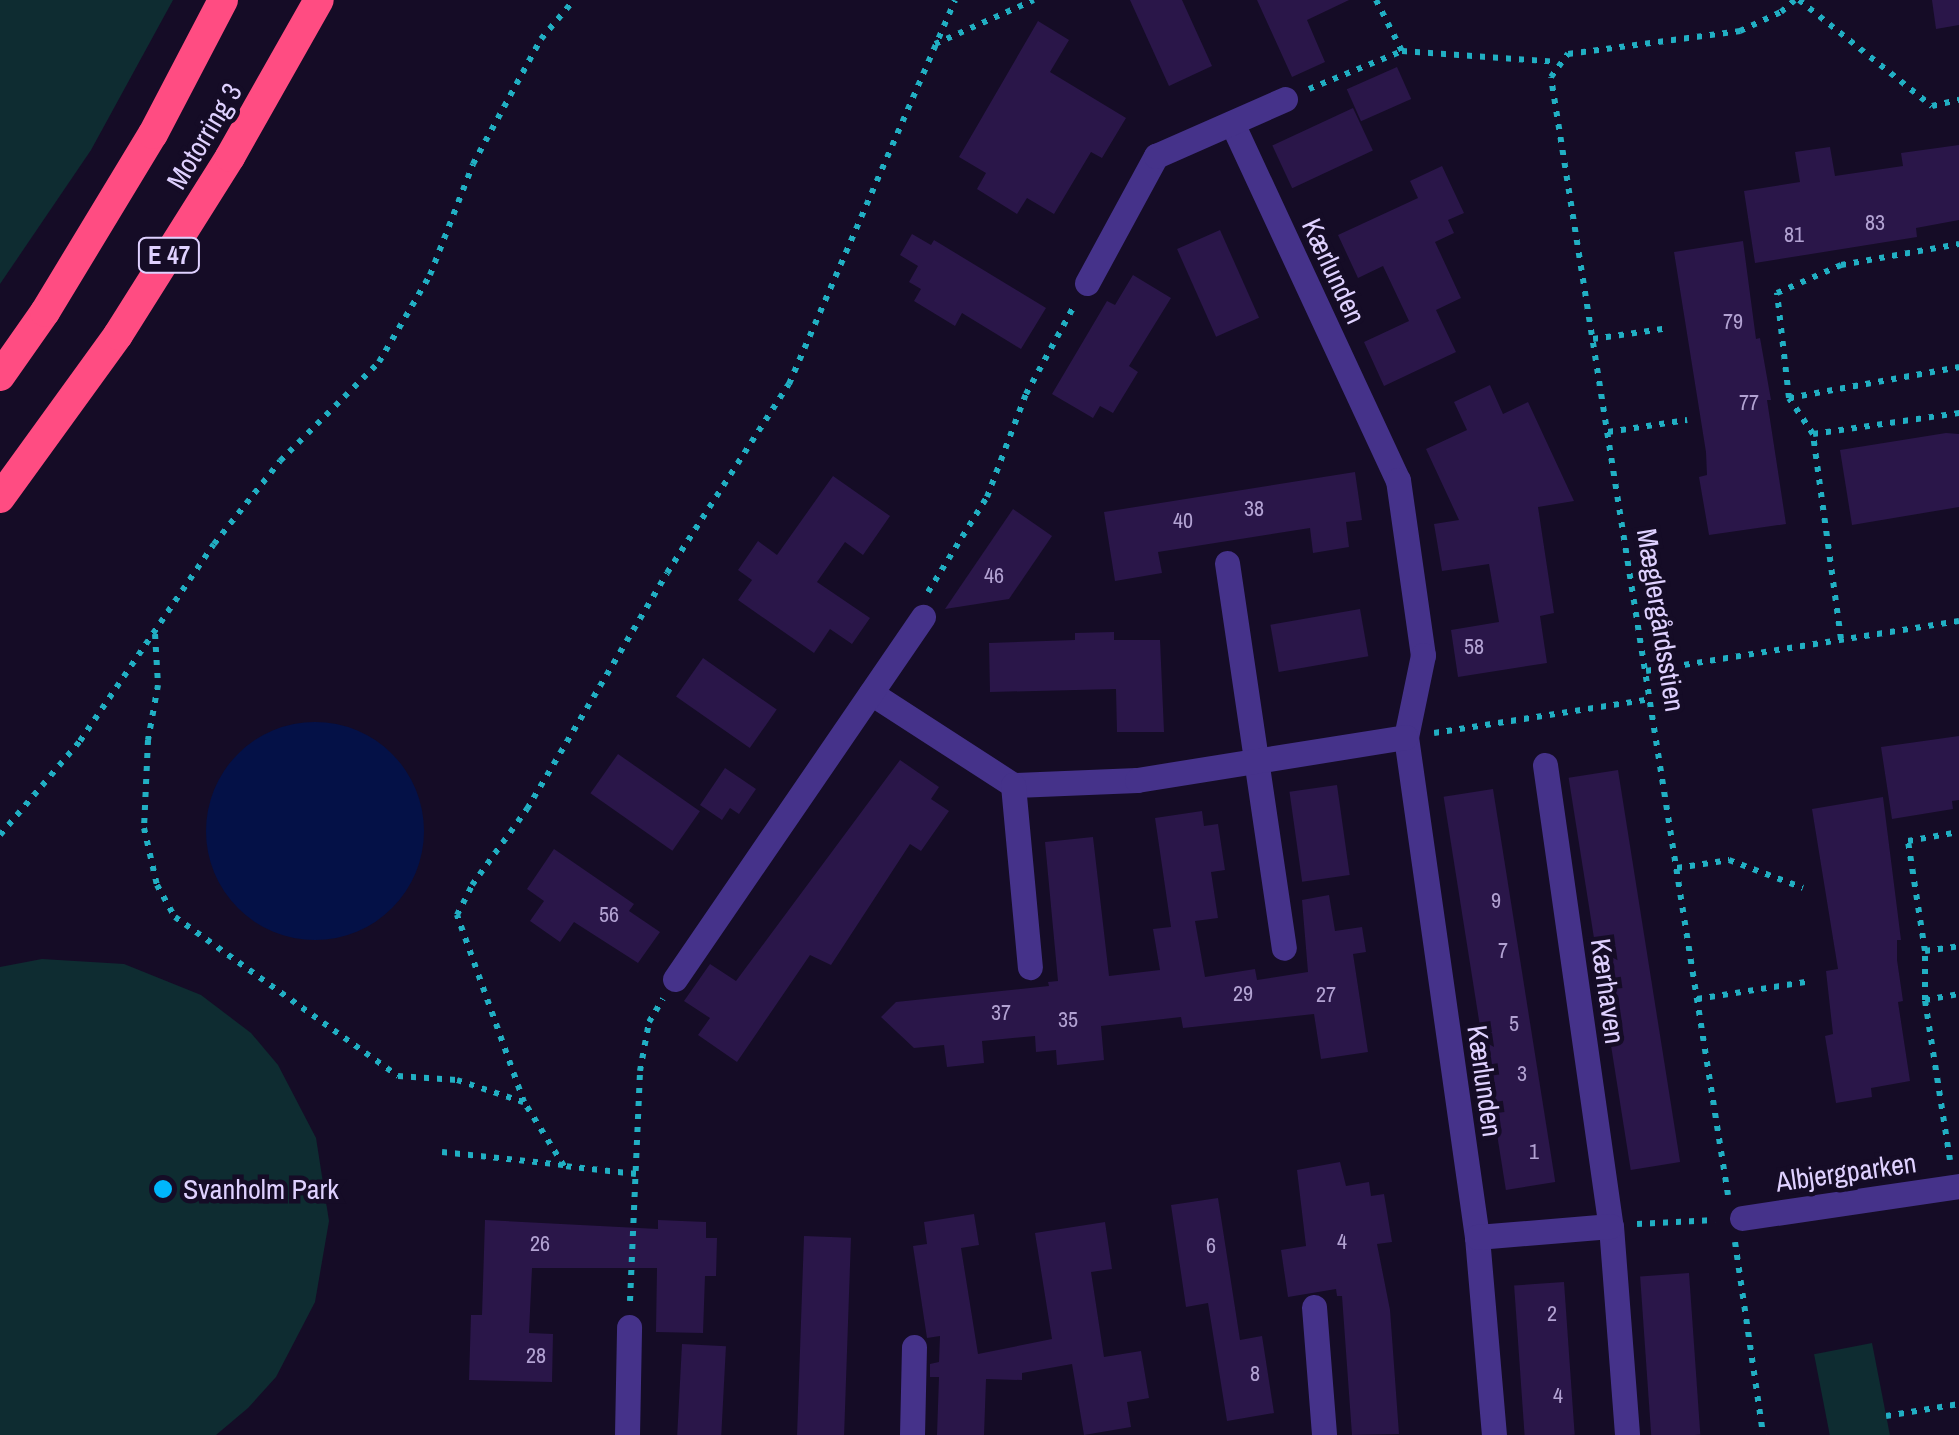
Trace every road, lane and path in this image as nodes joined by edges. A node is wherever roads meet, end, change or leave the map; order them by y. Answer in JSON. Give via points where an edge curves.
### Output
{"nodes":[{"id":1,"x":223,"y":0,"type":"edge"},
{"id":2,"x":320,"y":0,"type":"edge"},
{"id":3,"x":574,"y":0,"type":"edge"},
{"id":4,"x":954,"y":0,"type":"edge"},
{"id":5,"x":1034,"y":0,"type":"edge"},
{"id":6,"x":1376,"y":0,"type":"edge"},
{"id":7,"x":1797,"y":0,"type":"edge"},
{"id":8,"x":935,"y":44,"type":"junction"},
{"id":9,"x":1402,"y":51,"type":"junction"},
{"id":10,"x":1558,"y":62,"type":"junction"},
{"id":11,"x":1284,"y":99,"type":"joint"},
{"id":12,"x":1959,"y":100,"type":"edge"},
{"id":13,"x":1232,"y":123,"type":"junction"},
{"id":14,"x":1959,"y":244,"type":"edge"},
{"id":15,"x":1087,"y":282,"type":"joint"},
{"id":16,"x":1669,"y":328,"type":"dead end"},
{"id":17,"x":1593,"y":340,"type":"junction"},
{"id":18,"x":1959,"y":367,"type":"edge"},
{"id":19,"x":0,"y":376,"type":"edge"},
{"id":20,"x":1789,"y":398,"type":"junction"},
{"id":21,"x":1959,"y":413,"type":"edge"},
{"id":22,"x":1687,"y":420,"type":"dead end"},
{"id":23,"x":1608,"y":432,"type":"junction"},
{"id":24,"x":1813,"y":434,"type":"junction"},
{"id":25,"x":0,"y":498,"type":"edge"},
{"id":26,"x":1227,"y":563,"type":"dead end"},
{"id":27,"x":924,"y":617,"type":"joint"},
{"id":28,"x":1959,"y":621,"type":"edge"},
{"id":29,"x":154,"y":632,"type":"junction"},
{"id":30,"x":1840,"y":639,"type":"junction"},
{"id":31,"x":1646,"y":671,"type":"junction"},
{"id":32,"x":871,"y":692,"type":"junction"},
{"id":33,"x":1650,"y":699,"type":"junction"},
{"id":34,"x":1406,"y":737,"type":"junction"},
{"id":35,"x":1258,"y":760,"type":"junction"},
{"id":36,"x":1544,"y":766,"type":"dead end"},
{"id":37,"x":1013,"y":786,"type":"junction"},
{"id":38,"x":1959,"y":832,"type":"edge"},
{"id":39,"x":0,"y":835,"type":"edge"},
{"id":40,"x":1677,"y":868,"type":"junction"},
{"id":41,"x":1803,"y":888,"type":"dead end"},
{"id":42,"x":1959,"y":946,"type":"edge"},
{"id":43,"x":1284,"y":948,"type":"dead end"},
{"id":44,"x":1925,"y":951,"type":"junction"},
{"id":45,"x":1030,"y":966,"type":"dead end"},
{"id":46,"x":675,"y":979,"type":"joint"},
{"id":47,"x":1812,"y":981,"type":"dead end"},
{"id":48,"x":1959,"y":994,"type":"edge"},
{"id":49,"x":1698,"y":1000,"type":"junction"},
{"id":50,"x":1926,"y":1000,"type":"junction"},
{"id":51,"x":524,"y":1102,"type":"junction"},
{"id":52,"x":442,"y":1152,"type":"dead end"},
{"id":53,"x":564,"y":1166,"type":"junction"},
{"id":54,"x":636,"y":1174,"type":"junction"},
{"id":55,"x":1957,"y":1186,"type":"edge"},
{"id":56,"x":1734,"y":1219,"type":"junction"},
{"id":57,"x":1611,"y":1226,"type":"junction"},
{"id":58,"x":1477,"y":1238,"type":"junction"},
{"id":59,"x":1314,"y":1308,"type":"dead end"},
{"id":60,"x":629,"y":1327,"type":"joint"},
{"id":61,"x":914,"y":1347,"type":"dead end"},
{"id":62,"x":1959,"y":1404,"type":"edge"},
{"id":63,"x":1886,"y":1416,"type":"dead end"},
{"id":64,"x":628,"y":1435,"type":"edge"},
{"id":65,"x":912,"y":1435,"type":"edge"},
{"id":66,"x":1324,"y":1435,"type":"edge"},
{"id":67,"x":1494,"y":1435,"type":"edge"},
{"id":68,"x":1627,"y":1435,"type":"edge"},
{"id":69,"x":1763,"y":1435,"type":"edge"}],
"edges":[{"from":1,"to":19,"type":"highway","number":"E 47","via":[[153,134]]},
{"from":2,"to":25,"type":"highway","name":"Motorring 3","number":"E 47","via":[[118,335]]},
{"from":3,"to":29,"type":"path","via":[[541,39],[481,148],[430,274],[379,362],[280,460]]},
{"from":4,"to":8,"type":"path"},
{"from":5,"to":8,"type":"path"},
{"from":6,"to":9,"type":"path"},
{"from":7,"to":10,"type":"path","via":[[1740,31],[1568,54]]},
{"from":7,"to":12,"type":"path","via":[[1932,106]]},
{"from":8,"to":51,"type":"path","via":[[789,384],[457,915]]},
{"from":9,"to":10,"type":"path"},
{"from":9,"to":11,"type":"path"},
{"from":10,"to":17,"type":"path","name":"Mæglergårdsstien","via":[[1551,76]]},
{"from":11,"to":13,"type":"street"},
{"from":13,"to":15,"type":"street","via":[[1156,156]]},
{"from":13,"to":34,"type":"street","name":"Kærlunden","via":[[1398,480],[1423,655]]},
{"from":14,"to":20,"type":"path","via":[[1841,265],[1777,292]]},
{"from":15,"to":27,"type":"path","via":[[1026,394],[987,497],[922,601]]},
{"from":16,"to":17,"type":"path"},
{"from":17,"to":23,"type":"path","name":"Mæglergårdsstien"},
{"from":18,"to":20,"type":"path"},
{"from":20,"to":24,"type":"path"},
{"from":21,"to":24,"type":"path"},
{"from":22,"to":23,"type":"path"},
{"from":23,"to":31,"type":"path","name":"Mæglergårdsstien"},
{"from":24,"to":30,"type":"path"},
{"from":26,"to":35,"type":"street"},
{"from":27,"to":32,"type":"street"},
{"from":28,"to":30,"type":"path"},
{"from":29,"to":39,"type":"path","via":[[80,741]]},
{"from":29,"to":51,"type":"path","via":[[158,685],[144,828],[157,885],[175,917],[398,1076],[457,1080]]},
{"from":30,"to":31,"type":"path"},
{"from":31,"to":33,"type":"path","name":"Mæglergårdsstien"},
{"from":32,"to":37,"type":"street"},
{"from":32,"to":46,"type":"street"},
{"from":33,"to":34,"type":"path"},
{"from":33,"to":40,"type":"path","name":"Mæglergårdsstien"},
{"from":34,"to":35,"type":"street"},
{"from":34,"to":58,"type":"street","name":"Kærlunden"},
{"from":35,"to":37,"type":"street","via":[[1137,780]]},
{"from":35,"to":43,"type":"street"},
{"from":36,"to":57,"type":"street","name":"Kærhaven"},
{"from":37,"to":45,"type":"street"},
{"from":38,"to":44,"type":"path","via":[[1908,841]]},
{"from":40,"to":41,"type":"path","via":[[1729,860]]},
{"from":40,"to":49,"type":"path","name":"Mæglergårdsstien"},
{"from":42,"to":44,"type":"path"},
{"from":44,"to":50,"type":"path"},
{"from":46,"to":54,"type":"path","via":[[649,1022]]},
{"from":47,"to":49,"type":"path"},
{"from":48,"to":50,"type":"path"},
{"from":49,"to":56,"type":"path","name":"Mæglergårdsstien"},
{"from":50,"to":55,"type":"path"},
{"from":51,"to":53,"type":"path"},
{"from":52,"to":53,"type":"path"},
{"from":53,"to":54,"type":"path"},
{"from":54,"to":60,"type":"path"},
{"from":55,"to":56,"type":"street","name":"Albjergparken"},
{"from":56,"to":57,"type":"path"},
{"from":56,"to":69,"type":"path","name":"Mæglergårdsstien"},
{"from":57,"to":58,"type":"street"},
{"from":57,"to":68,"type":"street","name":"Kærhaven"},
{"from":58,"to":67,"type":"street","name":"Kærlunden"},
{"from":59,"to":66,"type":"street"},
{"from":60,"to":64,"type":"street"},
{"from":61,"to":65,"type":"street"},
{"from":62,"to":63,"type":"path"}]}
